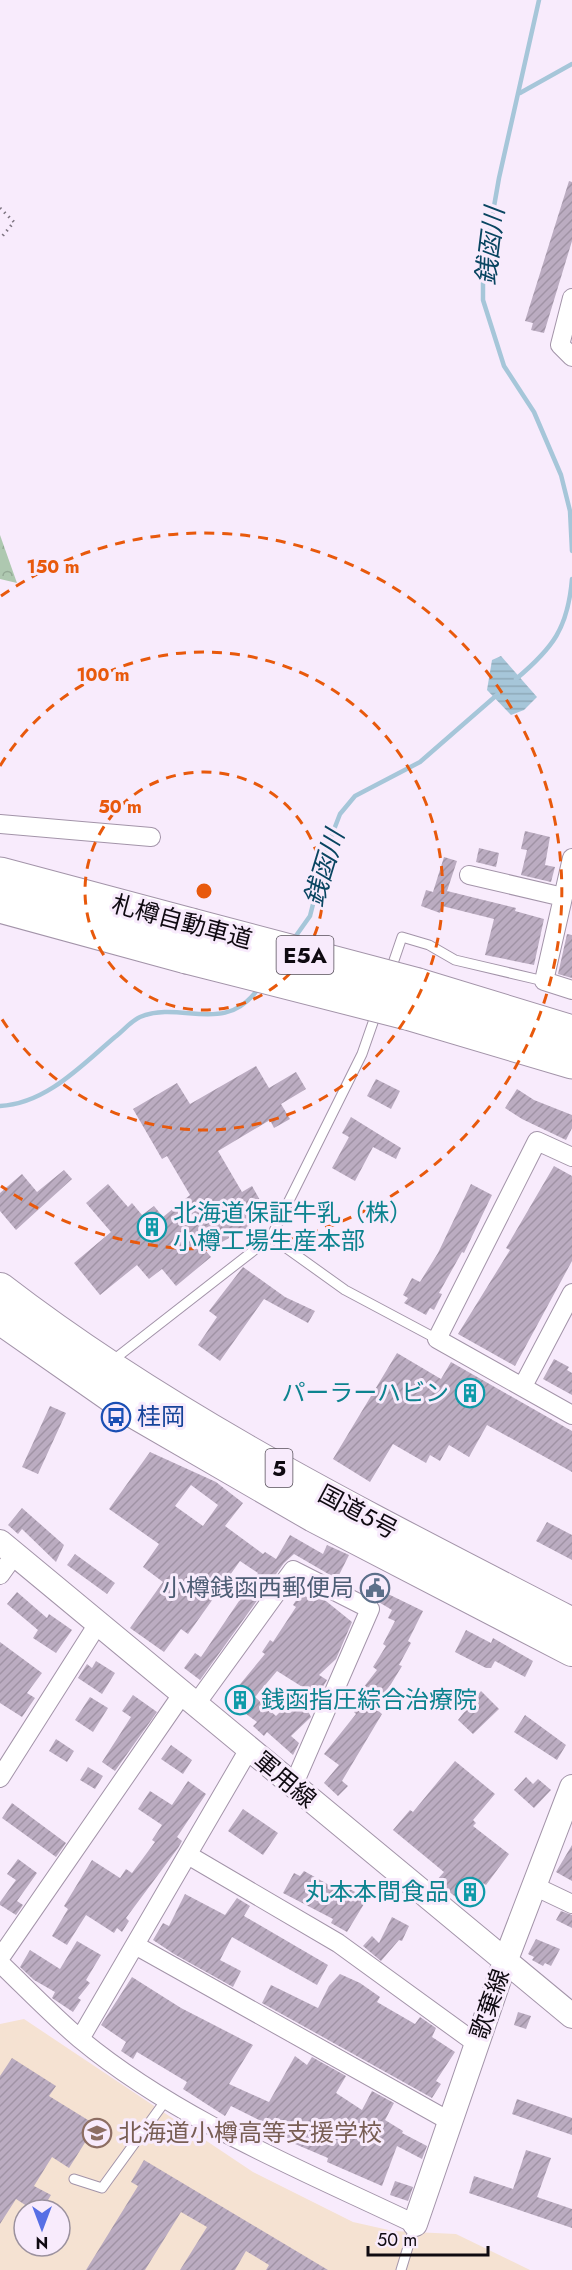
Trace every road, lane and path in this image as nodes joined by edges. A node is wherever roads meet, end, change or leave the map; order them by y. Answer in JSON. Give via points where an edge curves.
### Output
{"nodes":[{"id":1,"x":0,"y":208,"type":"edge"},
{"id":2,"x":0,"y":239,"type":"edge"},
{"id":3,"x":572,"y":298,"type":"edge"},
{"id":4,"x":572,"y":357,"type":"edge"},
{"id":5,"x":0,"y":824,"type":"edge"},
{"id":6,"x":151,"y":837,"type":"dead end"},
{"id":7,"x":572,"y":858,"type":"edge"},
{"id":8,"x":0,"y":874,"type":"edge"},
{"id":9,"x":469,"y":875,"type":"dead end"},
{"id":10,"x":563,"y":897,"type":"junction"},
{"id":11,"x":0,"y":906,"type":"edge"},
{"id":12,"x":544,"y":981,"type":"junction"},
{"id":13,"x":384,"y":990,"type":"dead end"},
{"id":14,"x":572,"y":990,"type":"edge"},
{"id":15,"x":402,"y":1000,"type":"junction"},
{"id":16,"x":572,"y":1032,"type":"edge"},
{"id":17,"x":572,"y":1062,"type":"edge"},
{"id":18,"x":572,"y":1157,"type":"edge"},
{"id":19,"x":271,"y":1237,"type":"junction"},
{"id":20,"x":0,"y":1288,"type":"edge"},
{"id":21,"x":572,"y":1293,"type":"edge"},
{"id":22,"x":0,"y":1318,"type":"edge"},
{"id":23,"x":438,"y":1339,"type":"junction"},
{"id":24,"x":108,"y":1365,"type":"junction"},
{"id":25,"x":523,"y":1386,"type":"junction"},
{"id":26,"x":572,"y":1415,"type":"edge"},
{"id":27,"x":8,"y":1548,"type":"edge"},
{"id":28,"x":0,"y":1575,"type":"edge"},
{"id":29,"x":99,"y":1622,"type":"junction"},
{"id":30,"x":572,"y":1624,"type":"edge"},
{"id":31,"x":572,"y":1650,"type":"edge"},
{"id":32,"x":189,"y":1698,"type":"junction"},
{"id":33,"x":249,"y":1749,"type":"junction"},
{"id":34,"x":0,"y":1778,"type":"edge"},
{"id":35,"x":294,"y":1786,"type":"junction"},
{"id":36,"x":572,"y":1787,"type":"edge"},
{"id":37,"x":188,"y":1855,"type":"junction"},
{"id":38,"x":534,"y":1886,"type":"junction"},
{"id":39,"x":572,"y":1904,"type":"edge"},
{"id":40,"x":135,"y":1945,"type":"junction"},
{"id":41,"x":0,"y":1958,"type":"edge"},
{"id":42,"x":505,"y":1962,"type":"junction"},
{"id":43,"x":0,"y":1963,"type":"edge"},
{"id":44,"x":572,"y":2016,"type":"edge"},
{"id":45,"x":80,"y":2039,"type":"junction"},
{"id":46,"x":477,"y":2044,"type":"junction"},
{"id":47,"x":166,"y":2100,"type":"junction"},
{"id":48,"x":450,"y":2122,"type":"junction"},
{"id":49,"x":74,"y":2179,"type":"dead end"},
{"id":50,"x":415,"y":2224,"type":"junction"},
{"id":51,"x":401,"y":2270,"type":"edge"}],
"edges":[{"from":1,"to":2,"type":"path","via":[[14,222]]},
{"from":3,"to":4,"type":"street","via":[[560,345]]},
{"from":5,"to":6,"type":"street"},
{"from":7,"to":10,"type":"street"},
{"from":8,"to":15,"type":"highway","name":"札樽自動車道","number":"E5A","bridge":true,"via":[[191,925]]},
{"from":9,"to":10,"type":"street"},
{"from":10,"to":12,"type":"street"},
{"from":11,"to":15,"type":"highway","name":"札樽自動車道","number":"E5A","bridge":true,"via":[[187,957]]},
{"from":12,"to":13,"type":"lane","via":[[455,960],[429,945],[402,937]]},
{"from":12,"to":14,"type":"street"},
{"from":15,"to":16,"type":"highway","name":"札樽自動車道","number":"E5A"},
{"from":15,"to":17,"type":"highway","name":"札樽自動車道","number":"E5A"},
{"from":15,"to":19,"type":"lane","via":[[362,1054]]},
{"from":18,"to":23,"type":"street","via":[[537,1141]]},
{"from":19,"to":23,"type":"lane","via":[[345,1290]]},
{"from":19,"to":24,"type":"lane"},
{"from":20,"to":24,"type":"highway","name":"国道5号","number":"5"},
{"from":21,"to":25,"type":"street"},
{"from":22,"to":31,"type":"highway","name":"国道5号","number":"5","via":[[136,1413],[314,1516]]},
{"from":23,"to":25,"type":"street"},
{"from":24,"to":30,"type":"highway","name":"国道5号","number":"5","via":[[326,1496]]},
{"from":25,"to":26,"type":"street"},
{"from":27,"to":28,"type":"street"},
{"from":27,"to":29,"type":"street","name":"軍用線"},
{"from":29,"to":32,"type":"street","name":"軍用線"},
{"from":29,"to":34,"type":"street"},
{"from":32,"to":33,"type":"street","name":"軍用線"},
{"from":32,"to":35,"type":"street","via":[[293,1570],[370,1610]]},
{"from":32,"to":41,"type":"street"},
{"from":33,"to":35,"type":"street","name":"軍用線"},
{"from":33,"to":37,"type":"street"},
{"from":35,"to":42,"type":"street","name":"軍用線"},
{"from":36,"to":38,"type":"street","name":"歌棄線"},
{"from":37,"to":40,"type":"street"},
{"from":37,"to":46,"type":"street","via":[[338,1943]]},
{"from":38,"to":39,"type":"street"},
{"from":38,"to":42,"type":"street","name":"歌棄線"},
{"from":40,"to":45,"type":"street"},
{"from":40,"to":48,"type":"street"},
{"from":42,"to":44,"type":"street","name":"軍用線"},
{"from":42,"to":46,"type":"street","name":"歌棄線"},
{"from":43,"to":45,"type":"street"},
{"from":45,"to":47,"type":"street"},
{"from":46,"to":48,"type":"street","name":"歌棄線"},
{"from":47,"to":49,"type":"lane","via":[[102,2188]]},
{"from":47,"to":50,"type":"street","via":[[236,2139]]},
{"from":48,"to":50,"type":"street","name":"歌棄線"},
{"from":50,"to":51,"type":"lane"}]}
